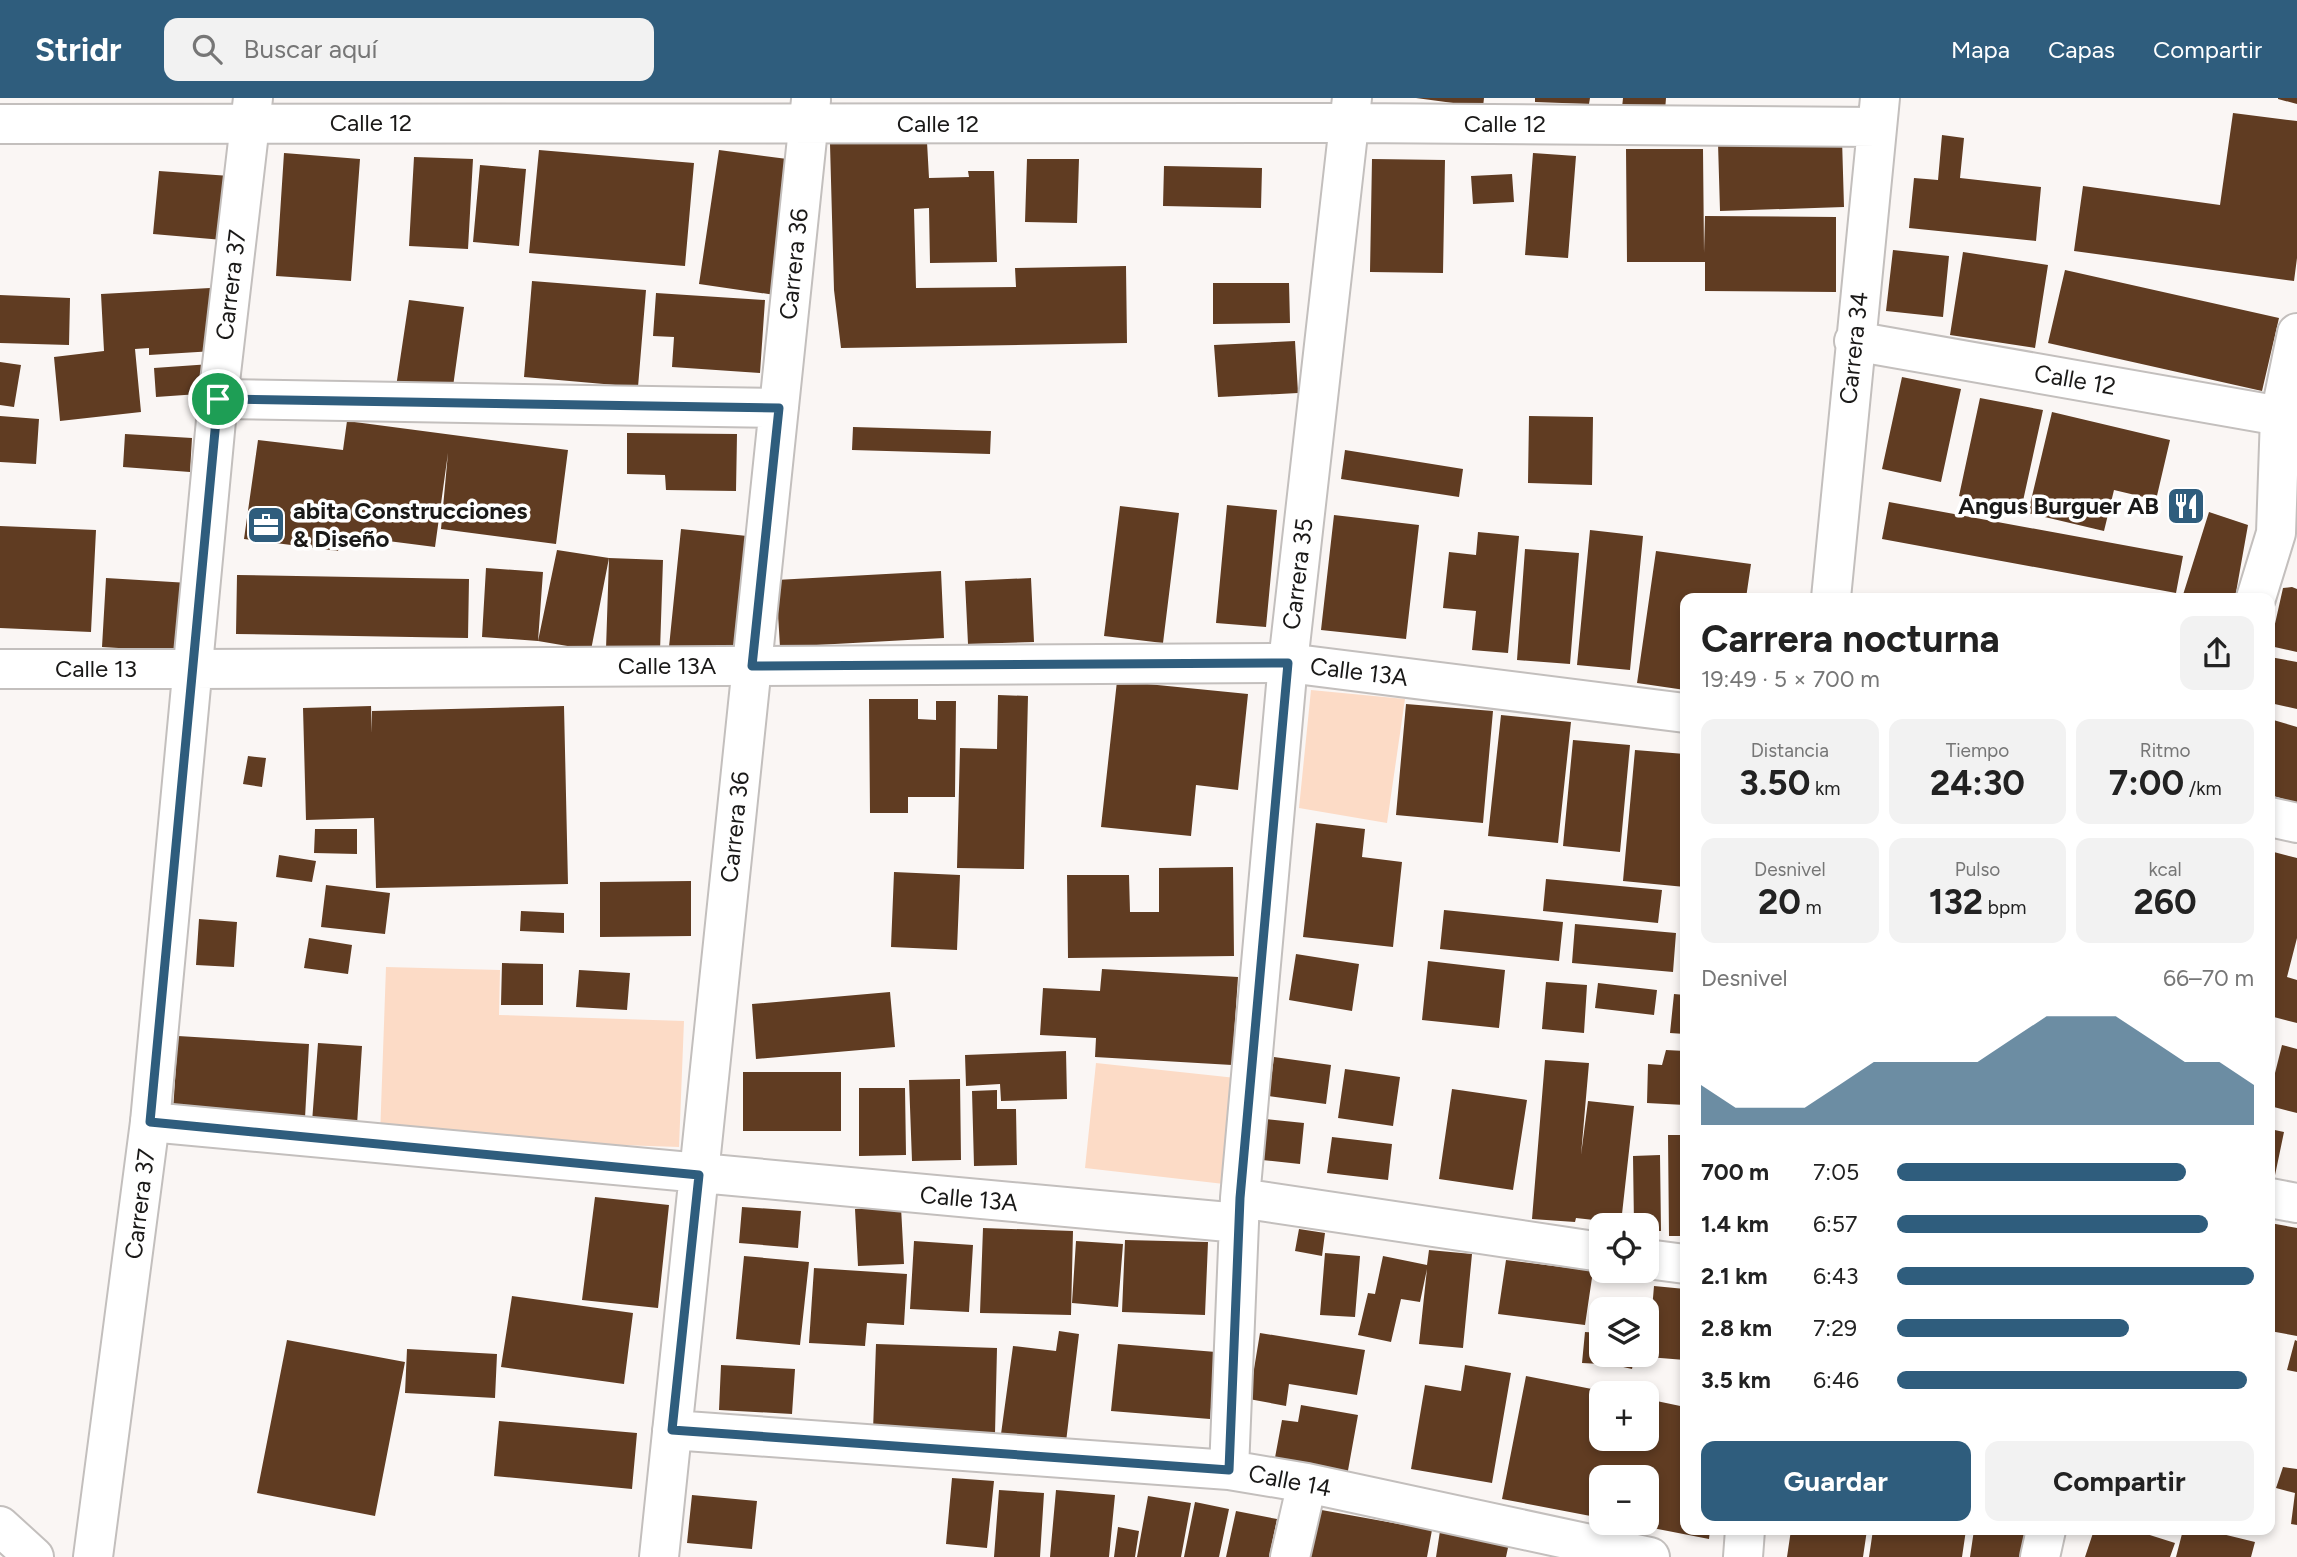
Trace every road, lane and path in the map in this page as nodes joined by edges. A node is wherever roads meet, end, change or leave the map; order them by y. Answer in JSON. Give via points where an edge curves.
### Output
{"nodes":[{"id":1,"x":251,"y":110,"type":"edge"},
{"id":2,"x":810,"y":111,"type":"edge"},
{"id":3,"x":1351,"y":111,"type":"edge"},
{"id":4,"x":1878,"y":113,"type":"edge"},
{"id":5,"x":0,"y":124,"type":"edge"},
{"id":6,"x":2297,"y":333,"type":"edge"},
{"id":7,"x":1854,"y":341,"type":"junction"},
{"id":8,"x":218,"y":399,"type":"junction"},
{"id":9,"x":779,"y":408,"type":"junction"},
{"id":10,"x":2289,"y":417,"type":"edge"},
{"id":11,"x":1831,"y":593,"type":"edge"},
{"id":12,"x":2258,"y":593,"type":"edge"},
{"id":13,"x":1288,"y":663,"type":"junction"},
{"id":14,"x":752,"y":666,"type":"junction"},
{"id":15,"x":0,"y":668,"type":"edge"},
{"id":16,"x":191,"y":669,"type":"junction"},
{"id":17,"x":1680,"y":712,"type":"edge"},
{"id":18,"x":2275,"y":818,"type":"edge"},
{"id":19,"x":2297,"y":823,"type":"edge"},
{"id":20,"x":150,"y":1122,"type":"junction"},
{"id":21,"x":699,"y":1175,"type":"junction"},
{"id":22,"x":2275,"y":1199,"type":"edge"},
{"id":23,"x":2297,"y":1203,"type":"edge"},
{"id":24,"x":1239,"y":1210,"type":"junction"},
{"id":25,"x":1589,"y":1251,"type":"edge"},
{"id":26,"x":1659,"y":1261,"type":"edge"},
{"id":27,"x":1680,"y":1263,"type":"edge"},
{"id":28,"x":672,"y":1430,"type":"junction"},
{"id":29,"x":1229,"y":1470,"type":"junction"},
{"id":30,"x":1307,"y":1483,"type":"junction"},
{"id":31,"x":0,"y":1526,"type":"edge"},
{"id":32,"x":1745,"y":1535,"type":"edge"},
{"id":33,"x":2045,"y":1535,"type":"edge"},
{"id":34,"x":34,"y":1557,"type":"edge"},
{"id":35,"x":93,"y":1557,"type":"edge"},
{"id":36,"x":659,"y":1557,"type":"edge"},
{"id":37,"x":1290,"y":1557,"type":"edge"},
{"id":38,"x":1650,"y":1557,"type":"edge"},
{"id":39,"x":1743,"y":1557,"type":"edge"},
{"id":40,"x":2040,"y":1557,"type":"edge"}],
"edges":[{"from":1,"to":2,"type":"street","name":"Calle 12"},
{"from":1,"to":5,"type":"street","name":"Calle 12"},
{"from":1,"to":8,"type":"street","name":"Carrera 37"},
{"from":2,"to":3,"type":"street","name":"Calle 12"},
{"from":2,"to":9,"type":"street","name":"Carrera 36"},
{"from":3,"to":4,"type":"street","name":"Calle 12"},
{"from":3,"to":13,"type":"street","name":"Carrera 35"},
{"from":4,"to":7,"type":"street","name":"Carrera 34"},
{"from":6,"to":10,"type":"street"},
{"from":7,"to":10,"type":"street","name":"Calle 12"},
{"from":7,"to":11,"type":"street","name":"Carrera 34"},
{"from":8,"to":9,"type":"street"},
{"from":8,"to":16,"type":"street","name":"Carrera 37"},
{"from":9,"to":14,"type":"street","name":"Carrera 36"},
{"from":10,"to":12,"type":"street","via":[[2276,533]]},
{"from":13,"to":14,"type":"street","name":"Calle 13A"},
{"from":13,"to":17,"type":"street","name":"Calle 13A"},
{"from":13,"to":24,"type":"street","name":"Carrera 35"},
{"from":14,"to":16,"type":"street","name":"Calle 13A"},
{"from":14,"to":21,"type":"street","name":"Carrera 36"},
{"from":15,"to":16,"type":"street","name":"Calle 13"},
{"from":16,"to":20,"type":"street","name":"Carrera 37"},
{"from":18,"to":19,"type":"street"},
{"from":20,"to":21,"type":"street","name":"Calle 13A"},
{"from":20,"to":35,"type":"street","name":"Carrera 37"},
{"from":21,"to":24,"type":"street","name":"Calle 13A"},
{"from":21,"to":28,"type":"street","name":"Carrera 36"},
{"from":22,"to":23,"type":"street"},
{"from":24,"to":25,"type":"street","name":"Calle 13A"},
{"from":24,"to":29,"type":"street","name":"Carrera 35"},
{"from":26,"to":27,"type":"street"},
{"from":28,"to":29,"type":"street","name":"Calle 14"},
{"from":28,"to":36,"type":"street","name":"Carrera 36"},
{"from":29,"to":30,"type":"street","name":"Calle 14"},
{"from":30,"to":37,"type":"street"},
{"from":30,"to":38,"type":"street","name":"Calle 14"},
{"from":31,"to":34,"type":"street"},
{"from":32,"to":39,"type":"street"},
{"from":33,"to":40,"type":"street"}]}
